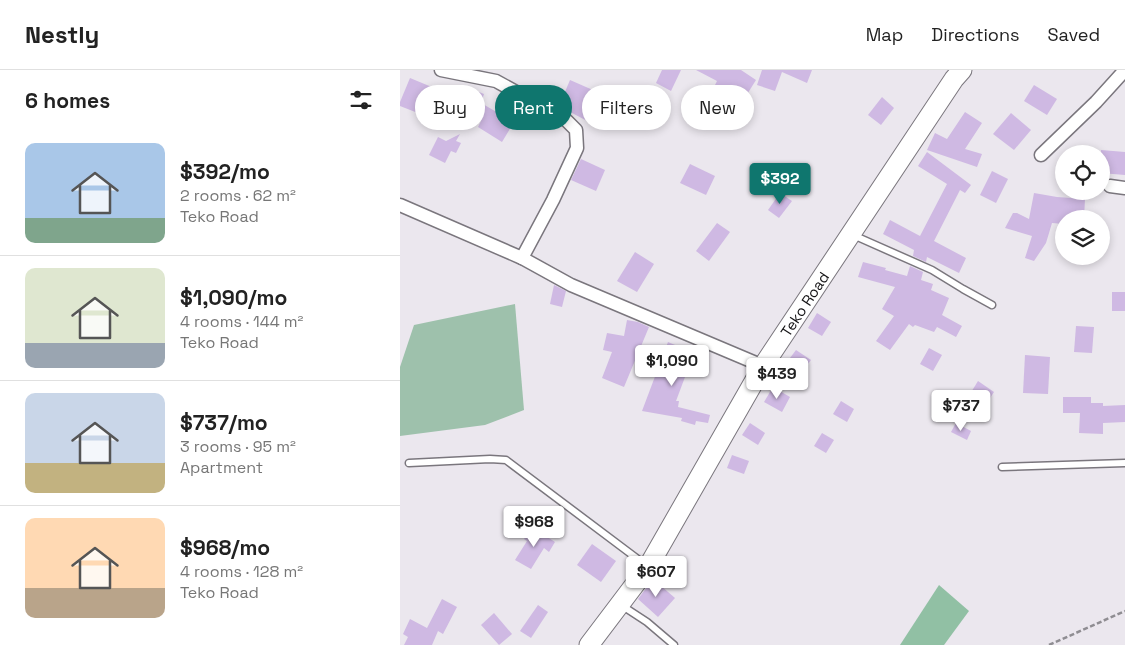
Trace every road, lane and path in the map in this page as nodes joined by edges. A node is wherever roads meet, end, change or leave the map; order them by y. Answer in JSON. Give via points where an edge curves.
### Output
{"nodes":[{"id":1,"x":441,"y":70,"type":"edge"},
{"id":2,"x":962,"y":70,"type":"edge"},
{"id":3,"x":1125,"y":70,"type":"edge"},
{"id":4,"x":1041,"y":155,"type":"dead end"},
{"id":5,"x":1110,"y":186,"type":"dead end"},
{"id":6,"x":1125,"y":188,"type":"edge"},
{"id":7,"x":400,"y":205,"type":"edge"},
{"id":8,"x":852,"y":234,"type":"junction"},
{"id":9,"x":522,"y":258,"type":"junction"},
{"id":10,"x":992,"y":305,"type":"dead end"},
{"id":11,"x":763,"y":366,"type":"junction"},
{"id":12,"x":1125,"y":463,"type":"edge"},
{"id":13,"x":409,"y":464,"type":"dead end"},
{"id":14,"x":1002,"y":467,"type":"dead end"},
{"id":15,"x":648,"y":567,"type":"junction"},
{"id":16,"x":620,"y":605,"type":"junction"},
{"id":17,"x":1125,"y":611,"type":"edge"},
{"id":18,"x":589,"y":645,"type":"edge"},
{"id":19,"x":674,"y":645,"type":"edge"},
{"id":20,"x":1049,"y":645,"type":"edge"}],
"edges":[{"from":1,"to":9,"type":"street","via":[[496,81],[565,119],[576,130],[577,148]]},
{"from":2,"to":8,"type":"street","name":"Teko Road"},
{"from":3,"to":4,"type":"street"},
{"from":5,"to":6,"type":"street"},
{"from":7,"to":9,"type":"street"},
{"from":8,"to":10,"type":"lane","via":[[932,270]]},
{"from":8,"to":11,"type":"street","name":"Teko Road"},
{"from":9,"to":11,"type":"street","via":[[571,285]]},
{"from":11,"to":15,"type":"street","name":"Teko Road"},
{"from":12,"to":14,"type":"lane"},
{"from":13,"to":15,"type":"lane","via":[[506,460]]},
{"from":15,"to":16,"type":"street","name":"Teko Road"},
{"from":16,"to":18,"type":"street","name":"Teko Road"},
{"from":16,"to":19,"type":"lane"},
{"from":17,"to":20,"type":"path"}]}
